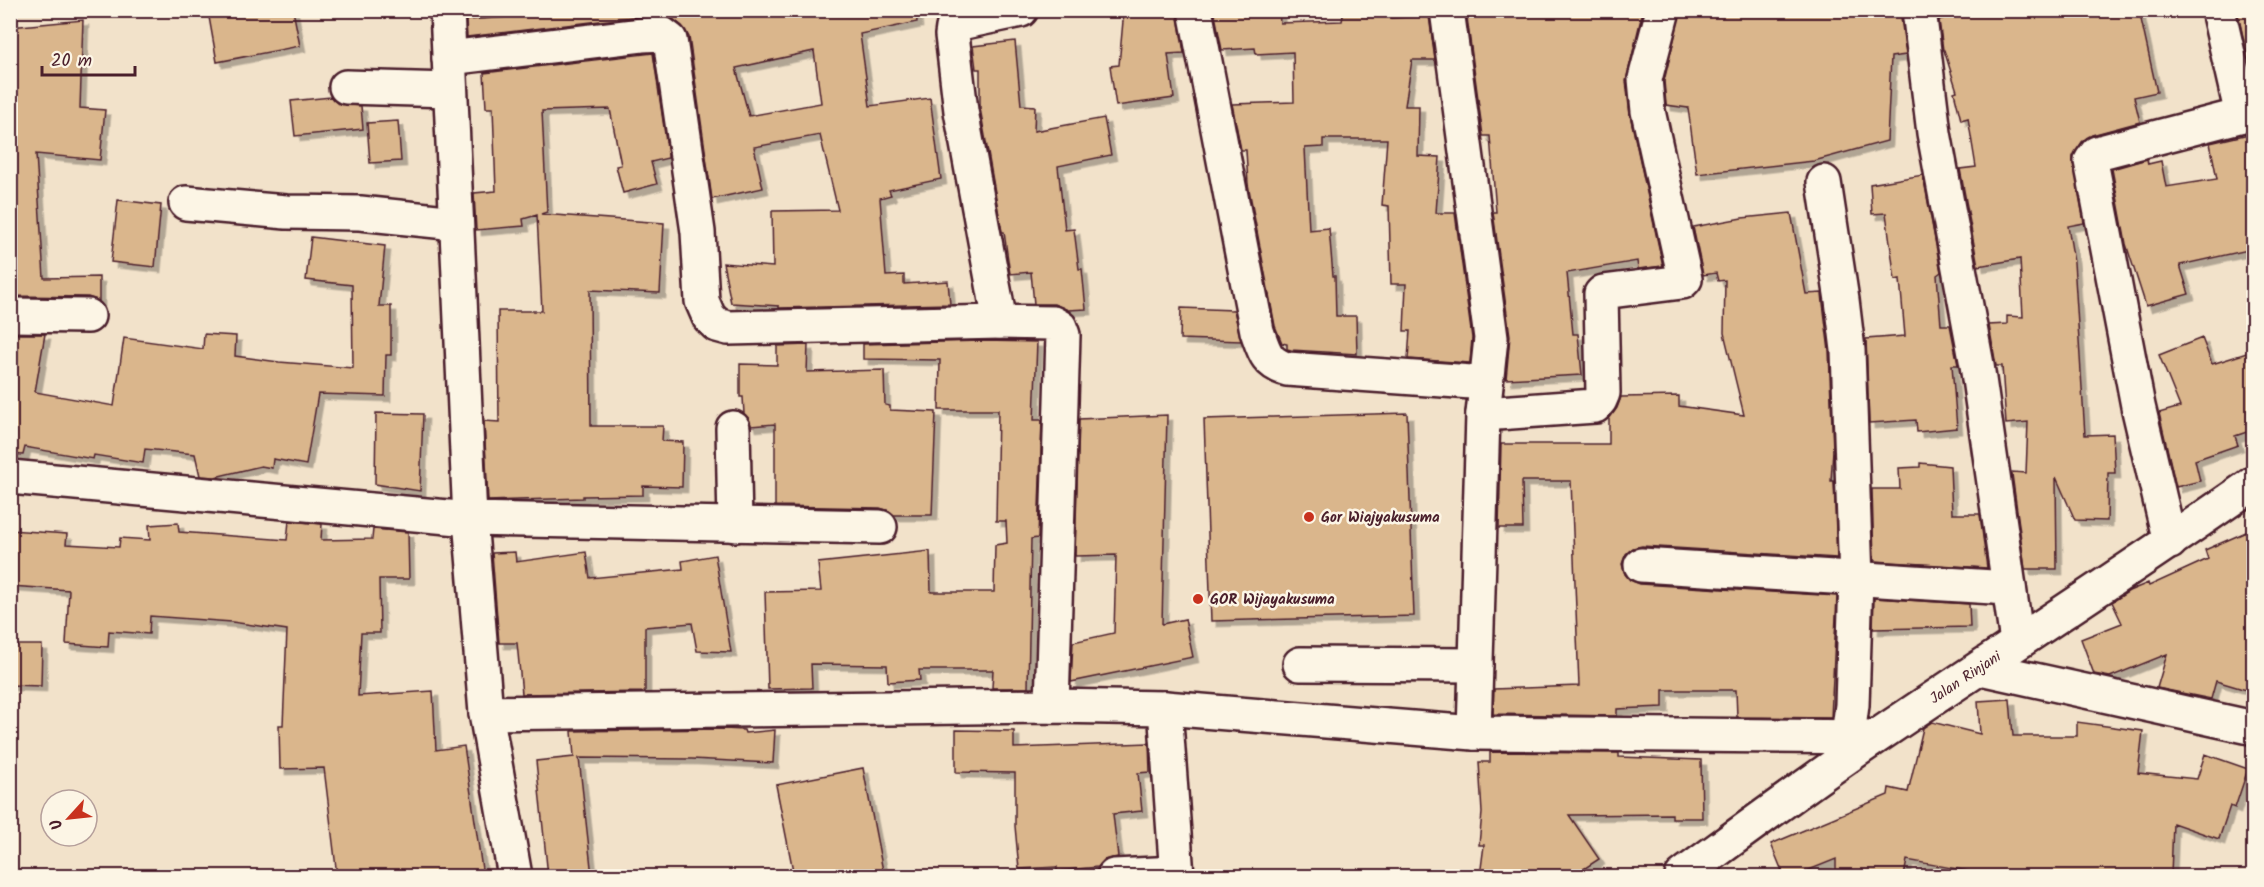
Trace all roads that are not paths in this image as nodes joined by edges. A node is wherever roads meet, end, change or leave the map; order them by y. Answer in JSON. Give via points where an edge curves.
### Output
{"nodes":[{"id":1,"x":447,"y":10,"type":"edge"},
{"id":2,"x":1021,"y":10,"type":"edge"},
{"id":3,"x":1195,"y":10,"type":"edge"},
{"id":4,"x":1447,"y":10,"type":"edge"},
{"id":5,"x":1663,"y":10,"type":"edge"},
{"id":6,"x":1919,"y":10,"type":"edge"},
{"id":7,"x":2191,"y":10,"type":"edge"},
{"id":8,"x":2199,"y":10,"type":"edge"},
{"id":9,"x":2218,"y":10,"type":"edge"},
{"id":10,"x":449,"y":58,"type":"junction"},
{"id":11,"x":346,"y":87,"type":"dead end"},
{"id":12,"x":450,"y":90,"type":"junction"},
{"id":13,"x":2248,"y":114,"type":"edge"},
{"id":14,"x":1824,"y":182,"type":"dead end"},
{"id":15,"x":186,"y":203,"type":"dead end"},
{"id":16,"x":456,"y":223,"type":"junction"},
{"id":17,"x":10,"y":315,"type":"edge"},
{"id":18,"x":88,"y":316,"type":"dead end"},
{"id":19,"x":1000,"y":322,"type":"junction"},
{"id":20,"x":1484,"y":399,"type":"junction"},
{"id":21,"x":733,"y":428,"type":"dead end"},
{"id":22,"x":10,"y":477,"type":"edge"},
{"id":23,"x":2253,"y":483,"type":"edge"},
{"id":24,"x":470,"y":519,"type":"junction"},
{"id":25,"x":735,"y":525,"type":"junction"},
{"id":26,"x":880,"y":526,"type":"dead end"},
{"id":27,"x":2170,"y":542,"type":"junction"},
{"id":28,"x":1641,"y":565,"type":"dead end"},
{"id":29,"x":1856,"y":579,"type":"junction"},
{"id":30,"x":2009,"y":588,"type":"junction"},
{"id":31,"x":2017,"y":642,"type":"junction"},
{"id":32,"x":1300,"y":664,"type":"dead end"},
{"id":33,"x":1476,"y":665,"type":"junction"},
{"id":34,"x":1980,"y":668,"type":"junction"},
{"id":35,"x":1052,"y":706,"type":"junction"},
{"id":36,"x":1165,"y":708,"type":"junction"},
{"id":37,"x":486,"y":713,"type":"junction"},
{"id":38,"x":2253,"y":728,"type":"edge"},
{"id":39,"x":1474,"y":733,"type":"junction"},
{"id":40,"x":1861,"y":737,"type":"junction"},
{"id":41,"x":1177,"y":875,"type":"edge"},
{"id":42,"x":515,"y":876,"type":"edge"},
{"id":43,"x":1114,"y":876,"type":"edge"},
{"id":44,"x":1682,"y":876,"type":"edge"}],
"edges":[{"from":1,"to":10,"type":"street"},
{"from":2,"to":19,"type":"street","via":[[960,22],[952,35],[961,111]]},
{"from":3,"to":20,"type":"street","via":[[1257,331],[1274,365]]},
{"from":4,"to":20,"type":"street","via":[[1491,338]]},
{"from":5,"to":20,"type":"street","via":[[1646,79],[1648,111],[1685,279],[1603,291],[1603,393],[1594,406]]},
{"from":6,"to":30,"type":"street","via":[[1934,133],[1979,376]]},
{"from":7,"to":8,"type":"street"},
{"from":9,"to":13,"type":"street"},
{"from":10,"to":12,"type":"street"},
{"from":10,"to":19,"type":"street","via":[[642,35],[662,34],[670,40],[698,232],[702,301],[717,325],[728,328]]},
{"from":11,"to":12,"type":"street"},
{"from":12,"to":16,"type":"street"},
{"from":13,"to":27,"type":"street","via":[[2097,153],[2091,161],[2138,406]]},
{"from":14,"to":29,"type":"street","via":[[1847,339]]},
{"from":15,"to":16,"type":"street"},
{"from":16,"to":24,"type":"street"},
{"from":17,"to":18,"type":"street"},
{"from":19,"to":35,"type":"street","via":[[1053,322],[1064,335]]},
{"from":20,"to":33,"type":"street"},
{"from":21,"to":25,"type":"street"},
{"from":22,"to":24,"type":"street"},
{"from":23,"to":27,"type":"street","name":"Jalan Rinjani"},
{"from":24,"to":25,"type":"street"},
{"from":24,"to":37,"type":"street"},
{"from":25,"to":26,"type":"street"},
{"from":27,"to":31,"type":"street","name":"Jalan Rinjani"},
{"from":28,"to":29,"type":"street"},
{"from":29,"to":30,"type":"street"},
{"from":29,"to":40,"type":"street","via":[[1852,705]]},
{"from":30,"to":31,"type":"street"},
{"from":31,"to":34,"type":"street","name":"Jalan Rinjani"},
{"from":32,"to":33,"type":"street"},
{"from":33,"to":39,"type":"street"},
{"from":34,"to":38,"type":"street"},
{"from":34,"to":40,"type":"street","name":"Jalan Rinjani"},
{"from":35,"to":36,"type":"street"},
{"from":35,"to":37,"type":"street"},
{"from":36,"to":39,"type":"street"},
{"from":36,"to":41,"type":"street"},
{"from":37,"to":42,"type":"street"},
{"from":39,"to":40,"type":"street"},
{"from":40,"to":44,"type":"street","name":"Jalan Rinjani"},
{"from":41,"to":43,"type":"street"}]}
